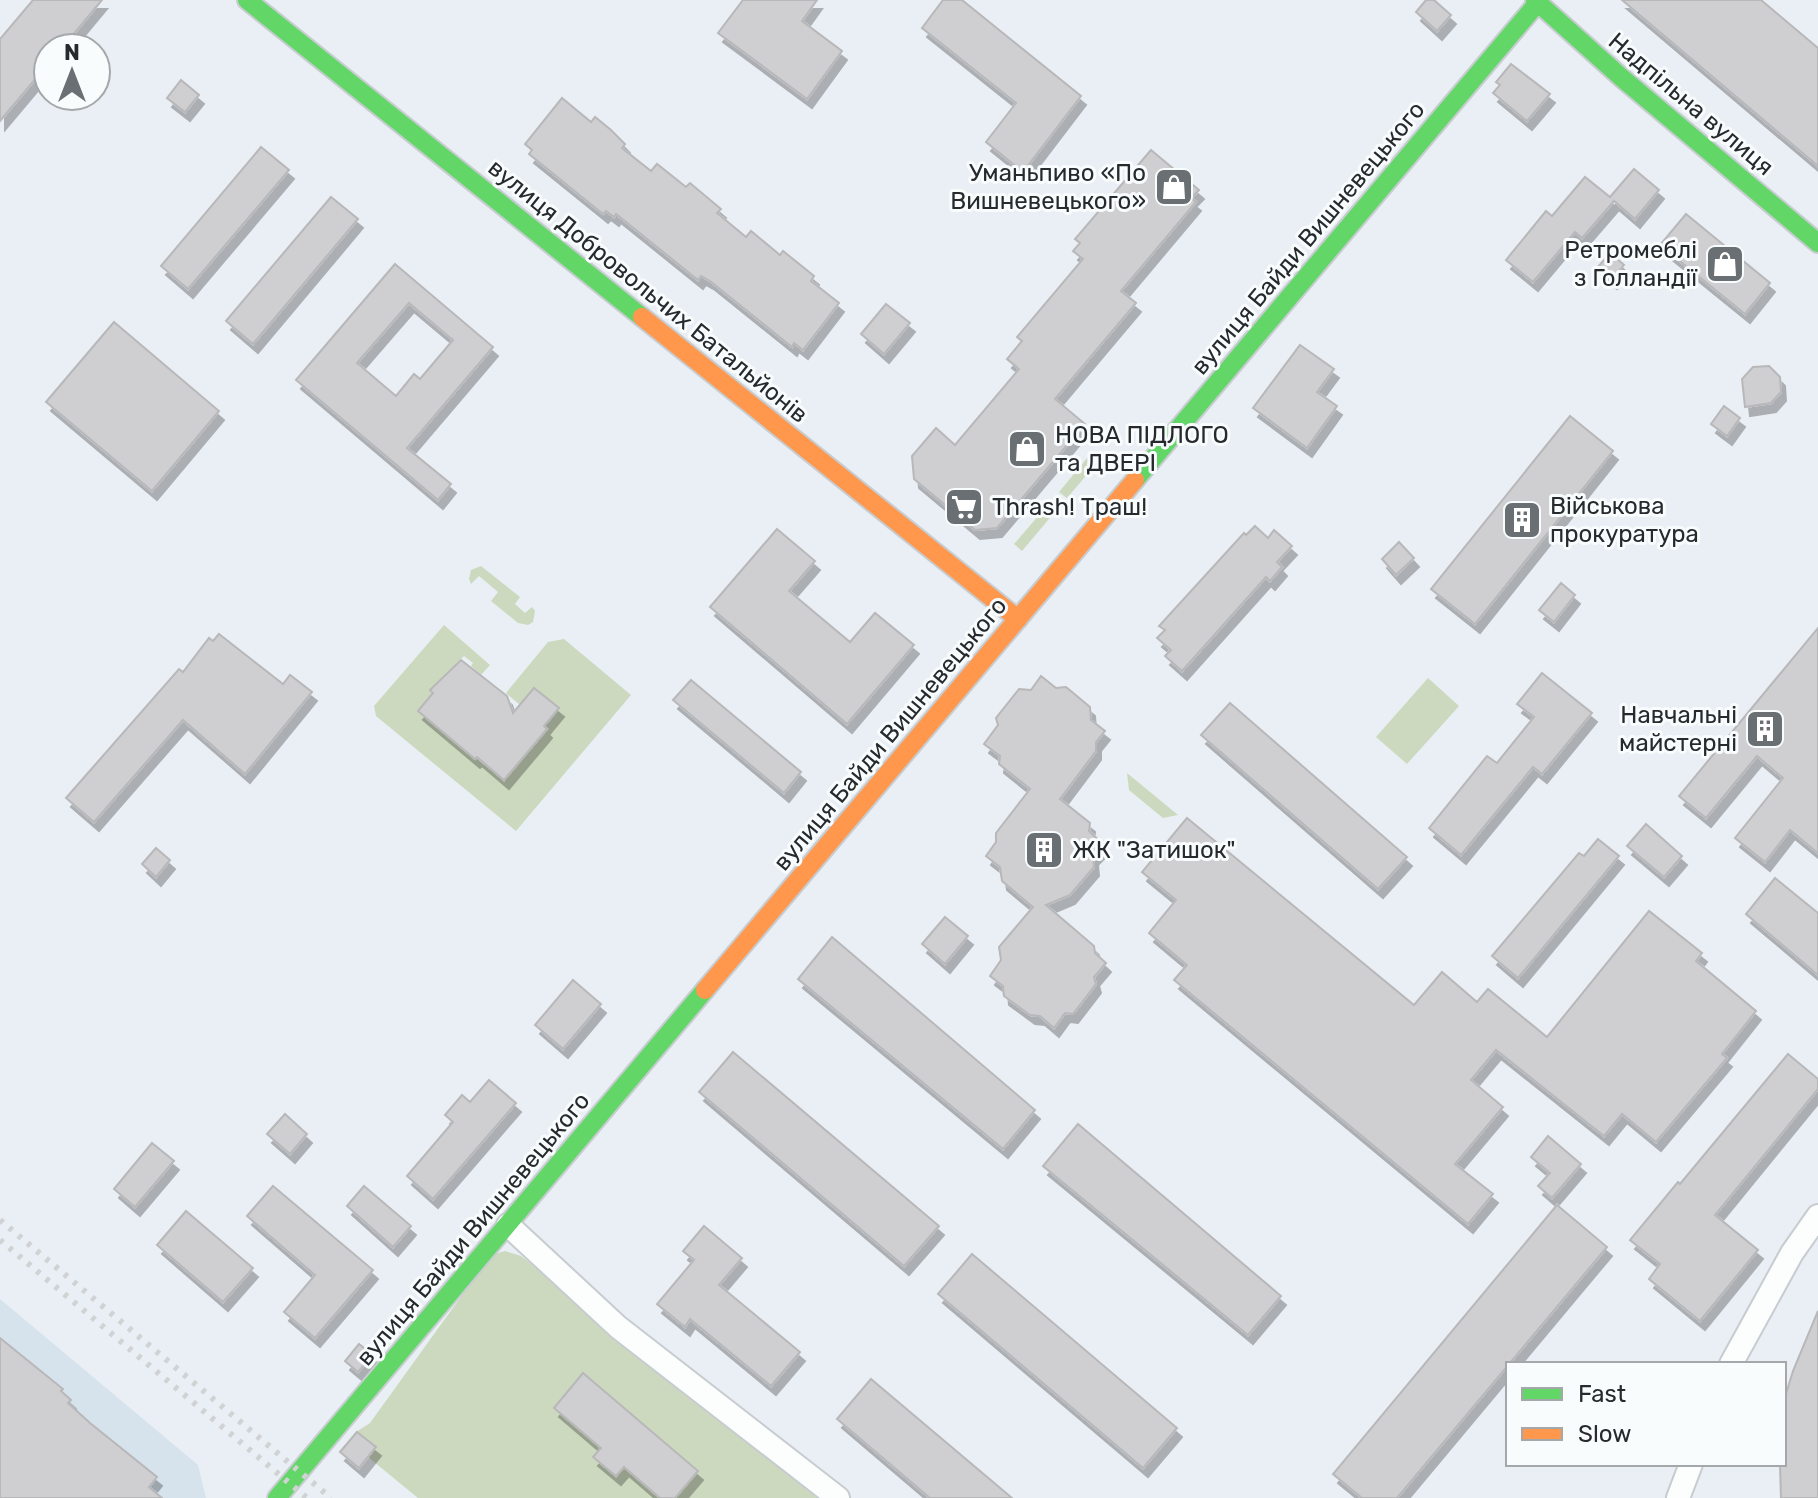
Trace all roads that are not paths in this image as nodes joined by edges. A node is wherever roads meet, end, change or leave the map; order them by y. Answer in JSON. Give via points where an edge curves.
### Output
{"nodes":[{"id":1,"x":247,"y":0,"type":"edge"},
{"id":2,"x":1538,"y":1,"type":"edge"},
{"id":3,"x":1818,"y":243,"type":"edge"},
{"id":4,"x":1018,"y":619,"type":"junction"},
{"id":5,"x":1818,"y":1216,"type":"edge"},
{"id":6,"x":508,"y":1225,"type":"junction"},
{"id":7,"x":1732,"y":1362,"type":"edge"},
{"id":8,"x":1690,"y":1466,"type":"edge"},
{"id":9,"x":277,"y":1498,"type":"edge"},
{"id":10,"x":838,"y":1498,"type":"edge"},
{"id":11,"x":1678,"y":1498,"type":"edge"}],
"edges":[{"from":1,"to":4,"type":"street","name":"вулиця Добровольчих Батальйонів"},
{"from":2,"to":3,"type":"street","name":"Надпільна вулиця"},
{"from":2,"to":4,"type":"street","name":"вулиця Байди Вишневецького"},
{"from":4,"to":6,"type":"street","name":"вулиця Байди Вишневецького"},
{"from":5,"to":7,"type":"street"},
{"from":6,"to":9,"type":"street","name":"вулиця Байди Вишневецького"},
{"from":6,"to":10,"type":"street","via":[[618,1327]]},
{"from":8,"to":11,"type":"street"}]}
